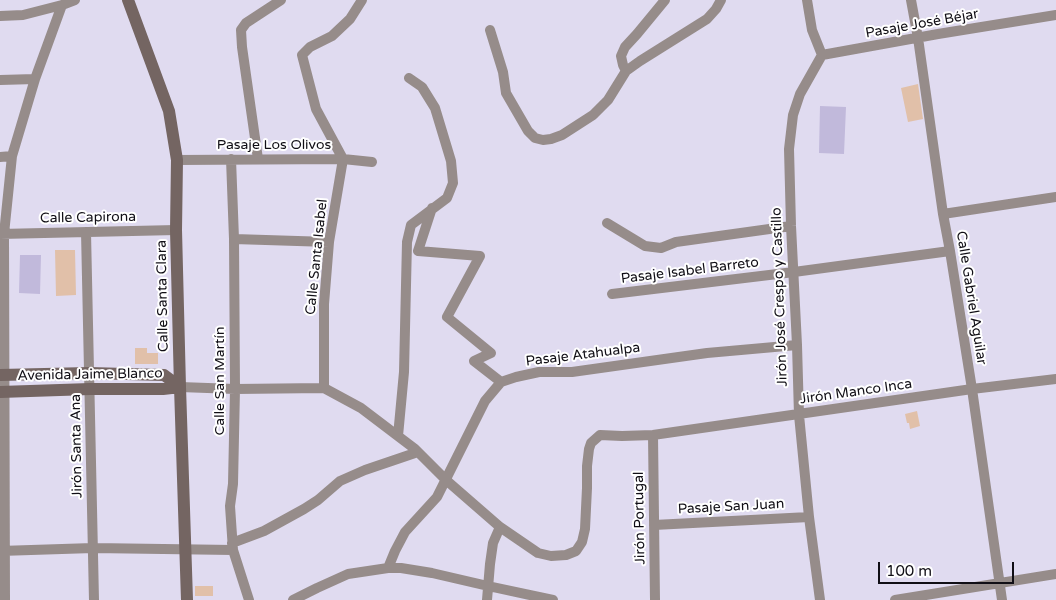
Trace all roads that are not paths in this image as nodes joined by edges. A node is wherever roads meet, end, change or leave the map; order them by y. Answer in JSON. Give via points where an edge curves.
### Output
{"nodes":[{"id":1,"x":75,"y":0,"type":"edge"},
{"id":2,"x":128,"y":0,"type":"edge"},
{"id":3,"x":280,"y":0,"type":"edge"},
{"id":4,"x":362,"y":0,"type":"edge"},
{"id":5,"x":664,"y":0,"type":"edge"},
{"id":6,"x":721,"y":0,"type":"edge"},
{"id":7,"x":807,"y":0,"type":"edge"},
{"id":8,"x":911,"y":0,"type":"edge"},
{"id":9,"x":62,"y":5,"type":"junction"},
{"id":10,"x":1056,"y":15,"type":"edge"},
{"id":11,"x":0,"y":16,"type":"edge"},
{"id":12,"x":490,"y":30,"type":"dead end"},
{"id":13,"x":918,"y":38,"type":"junction"},
{"id":14,"x":822,"y":55,"type":"junction"},
{"id":15,"x":626,"y":71,"type":"junction"},
{"id":16,"x":409,"y":78,"type":"dead end"},
{"id":17,"x":35,"y":79,"type":"junction"},
{"id":18,"x":0,"y":80,"type":"edge"},
{"id":19,"x":0,"y":156,"type":"edge"},
{"id":20,"x":12,"y":156,"type":"junction"},
{"id":21,"x":231,"y":159,"type":"junction"},
{"id":22,"x":258,"y":159,"type":"junction"},
{"id":23,"x":343,"y":159,"type":"junction"},
{"id":24,"x":177,"y":160,"type":"junction"},
{"id":25,"x":372,"y":162,"type":"dead end"},
{"id":26,"x":1056,"y":197,"type":"edge"},
{"id":27,"x":432,"y":208,"type":"junction"},
{"id":28,"x":944,"y":214,"type":"junction"},
{"id":29,"x":607,"y":223,"type":"dead end"},
{"id":30,"x":791,"y":226,"type":"junction"},
{"id":31,"x":176,"y":230,"type":"junction"},
{"id":32,"x":86,"y":232,"type":"junction"},
{"id":33,"x":2,"y":234,"type":"edge"},
{"id":34,"x":234,"y":239,"type":"junction"},
{"id":35,"x":330,"y":242,"type":"junction"},
{"id":36,"x":950,"y":251,"type":"junction"},
{"id":37,"x":794,"y":272,"type":"junction"},
{"id":38,"x":612,"y":294,"type":"dead end"},
{"id":39,"x":797,"y":345,"type":"junction"},
{"id":40,"x":89,"y":373,"type":"junction"},
{"id":41,"x":2,"y":375,"type":"edge"},
{"id":42,"x":1056,"y":378,"type":"edge"},
{"id":43,"x":501,"y":382,"type":"junction"},
{"id":44,"x":180,"y":387,"type":"junction"},
{"id":45,"x":324,"y":388,"type":"junction"},
{"id":46,"x":90,"y":389,"type":"junction"},
{"id":47,"x":235,"y":389,"type":"junction"},
{"id":48,"x":972,"y":389,"type":"junction"},
{"id":49,"x":2,"y":392,"type":"edge"},
{"id":50,"x":798,"y":415,"type":"junction"},
{"id":51,"x":600,"y":435,"type":"joint"},
{"id":52,"x":398,"y":436,"type":"junction"},
{"id":53,"x":652,"y":436,"type":"junction"},
{"id":54,"x":418,"y":452,"type":"junction"},
{"id":55,"x":446,"y":480,"type":"junction"},
{"id":56,"x":809,"y":517,"type":"junction"},
{"id":57,"x":654,"y":525,"type":"junction"},
{"id":58,"x":500,"y":527,"type":"junction"},
{"id":59,"x":232,"y":546,"type":"junction"},
{"id":60,"x":93,"y":548,"type":"junction"},
{"id":61,"x":184,"y":550,"type":"junction"},
{"id":62,"x":3,"y":551,"type":"edge"},
{"id":63,"x":388,"y":568,"type":"junction"},
{"id":64,"x":1056,"y":574,"type":"edge"},
{"id":65,"x":999,"y":584,"type":"junction"},
{"id":66,"x":488,"y":586,"type":"junction"},
{"id":67,"x":5,"y":600,"type":"edge"},
{"id":68,"x":94,"y":600,"type":"edge"},
{"id":69,"x":187,"y":600,"type":"edge"},
{"id":70,"x":249,"y":600,"type":"edge"},
{"id":71,"x":293,"y":600,"type":"edge"},
{"id":72,"x":487,"y":600,"type":"edge"},
{"id":73,"x":553,"y":600,"type":"edge"},
{"id":74,"x":655,"y":600,"type":"edge"},
{"id":75,"x":820,"y":600,"type":"edge"},
{"id":76,"x":895,"y":600,"type":"edge"},
{"id":77,"x":1002,"y":600,"type":"edge"}],
"edges":[{"from":1,"to":9,"type":"street"},
{"from":2,"to":24,"type":"main road","name":"Calle Santa Clara","via":[[169,111]]},
{"from":3,"to":22,"type":"street","via":[[246,23],[242,30]]},
{"from":4,"to":23,"type":"street","via":[[350,19],[332,36],[302,55],[316,109]]},
{"from":5,"to":15,"type":"street","via":[[625,47],[621,56]]},
{"from":6,"to":15,"type":"street","via":[[708,19]]},
{"from":7,"to":14,"type":"street","via":[[812,30]]},
{"from":8,"to":13,"type":"street","name":"Calle Gabriel Aguilar"},
{"from":9,"to":11,"type":"street","via":[[22,15]]},
{"from":9,"to":17,"type":"street"},
{"from":10,"to":13,"type":"street","name":"Pasaje José Béjar"},
{"from":12,"to":15,"type":"street","via":[[506,93],[535,138],[543,140],[562,135],[593,115],[608,100]]},
{"from":13,"to":14,"type":"street","name":"Pasaje José Béjar"},
{"from":13,"to":28,"type":"street","name":"Calle Gabriel Aguilar"},
{"from":14,"to":30,"type":"street","name":"Jirón José Crespo y Castillo","via":[[800,94],[794,115],[789,148]]},
{"from":16,"to":27,"type":"street","via":[[422,87],[435,108],[451,161],[453,183],[450,191],[447,198]]},
{"from":17,"to":18,"type":"street"},
{"from":17,"to":20,"type":"street"},
{"from":19,"to":20,"type":"street"},
{"from":20,"to":33,"type":"street"},
{"from":21,"to":22,"type":"street","name":"Pasaje Los Olivos"},
{"from":21,"to":24,"type":"street","name":"Pasaje Los Olivos"},
{"from":21,"to":34,"type":"street","name":"Calle San Martín"},
{"from":22,"to":23,"type":"street","name":"Pasaje Los Olivos"},
{"from":23,"to":25,"type":"street","name":"Pasaje Los Olivos"},
{"from":23,"to":35,"type":"street","name":"Calle Santa Isabel"},
{"from":24,"to":31,"type":"main road","name":"Calle Santa Clara"},
{"from":26,"to":28,"type":"street"},
{"from":27,"to":43,"type":"street","via":[[418,251],[480,256],[447,317],[491,353],[474,361]]},
{"from":27,"to":52,"type":"street","via":[[411,225],[407,242],[404,372]]},
{"from":28,"to":36,"type":"street","name":"Calle Gabriel Aguilar"},
{"from":29,"to":30,"type":"street","via":[[645,246],[661,248],[676,242]]},
{"from":30,"to":37,"type":"street","name":"Jirón José Crespo y Castillo"},
{"from":31,"to":32,"type":"street","name":"Calle Capirona"},
{"from":31,"to":44,"type":"main road","name":"Calle Santa Clara"},
{"from":32,"to":33,"type":"street","name":"Calle Capirona"},
{"from":32,"to":40,"type":"street","name":"Jirón Santa Ana"},
{"from":33,"to":41,"type":"street"},
{"from":34,"to":35,"type":"street"},
{"from":34,"to":47,"type":"street","name":"Calle San Martín"},
{"from":35,"to":45,"type":"street","name":"Calle Santa Isabel","via":[[324,304]]},
{"from":36,"to":37,"type":"street","name":"Pasaje Isabel Barreto"},
{"from":36,"to":48,"type":"street","name":"Calle Gabriel Aguilar"},
{"from":37,"to":38,"type":"street","name":"Pasaje Isabel Barreto"},
{"from":37,"to":39,"type":"street","name":"Jirón José Crespo y Castillo"},
{"from":39,"to":43,"type":"street","name":"Pasaje Atahualpa","via":[[707,353],[572,372],[539,372]]},
{"from":39,"to":50,"type":"street","name":"Jirón José Crespo y Castillo"},
{"from":40,"to":41,"type":"main road","name":"Avenida Jaime Blanco"},
{"from":40,"to":44,"type":"main road","name":"Avenida Jaime Blanco","via":[[164,375]]},
{"from":40,"to":46,"type":"street","name":"Jirón Santa Ana"},
{"from":41,"to":49,"type":"street"},
{"from":42,"to":48,"type":"street","name":"Jirón Manco Inca"},
{"from":43,"to":55,"type":"street","via":[[485,401]]},
{"from":44,"to":46,"type":"main road","name":"Avenida Jaime Blanco"},
{"from":44,"to":47,"type":"street","name":"Avenida Jaime Blanco"},
{"from":44,"to":61,"type":"main road","name":"Calle Santa Clara"},
{"from":45,"to":47,"type":"street","name":"Avenida Jaime Blanco"},
{"from":45,"to":52,"type":"street","name":"Avenida Jaime Blanco","via":[[361,408]]},
{"from":46,"to":49,"type":"main road","name":"Avenida Jaime Blanco"},
{"from":46,"to":60,"type":"street","name":"Jirón Santa Ana"},
{"from":47,"to":59,"type":"street","name":"Calle San Martín","via":[[230,506]]},
{"from":48,"to":50,"type":"street","name":"Jirón Manco Inca"},
{"from":48,"to":65,"type":"street","name":"Calle Gabriel Aguilar"},
{"from":49,"to":62,"type":"street"},
{"from":50,"to":53,"type":"street","name":"Jirón Manco Inca"},
{"from":50,"to":56,"type":"street","name":"Jirón José Crespo y Castillo"},
{"from":51,"to":53,"type":"street","name":"Jirón Manco Inca"},
{"from":51,"to":58,"type":"street","name":"Avenida Jaime Blanco","via":[[589,449],[585,529],[576,551],[551,556],[538,553]]},
{"from":52,"to":54,"type":"street","name":"Avenida Jaime Blanco"},
{"from":53,"to":57,"type":"street","name":"Jirón Portugal"},
{"from":54,"to":55,"type":"street","name":"Avenida Jaime Blanco"},
{"from":54,"to":59,"type":"street","via":[[340,482],[304,509]]},
{"from":55,"to":58,"type":"street","name":"Avenida Jaime Blanco"},
{"from":55,"to":63,"type":"street","via":[[437,497],[406,532]]},
{"from":56,"to":57,"type":"street","name":"Pasaje San Juan"},
{"from":56,"to":75,"type":"street","name":"Jirón José Crespo y Castillo"},
{"from":57,"to":74,"type":"street","name":"Jirón Portugal"},
{"from":58,"to":66,"type":"street","via":[[494,543]]},
{"from":59,"to":61,"type":"street"},
{"from":59,"to":70,"type":"street","name":"Calle San Martín"},
{"from":60,"to":61,"type":"street"},
{"from":60,"to":62,"type":"street"},
{"from":60,"to":68,"type":"street","name":"Jirón Santa Ana"},
{"from":61,"to":69,"type":"main road","name":"Calle Santa Clara"},
{"from":62,"to":67,"type":"street"},
{"from":63,"to":66,"type":"street","via":[[432,573]]},
{"from":63,"to":71,"type":"street","via":[[348,574]]},
{"from":64,"to":65,"type":"street"},
{"from":65,"to":76,"type":"street"},
{"from":65,"to":77,"type":"street","name":"Calle Gabriel Aguilar"},
{"from":66,"to":72,"type":"street"},
{"from":66,"to":73,"type":"street"}]}
